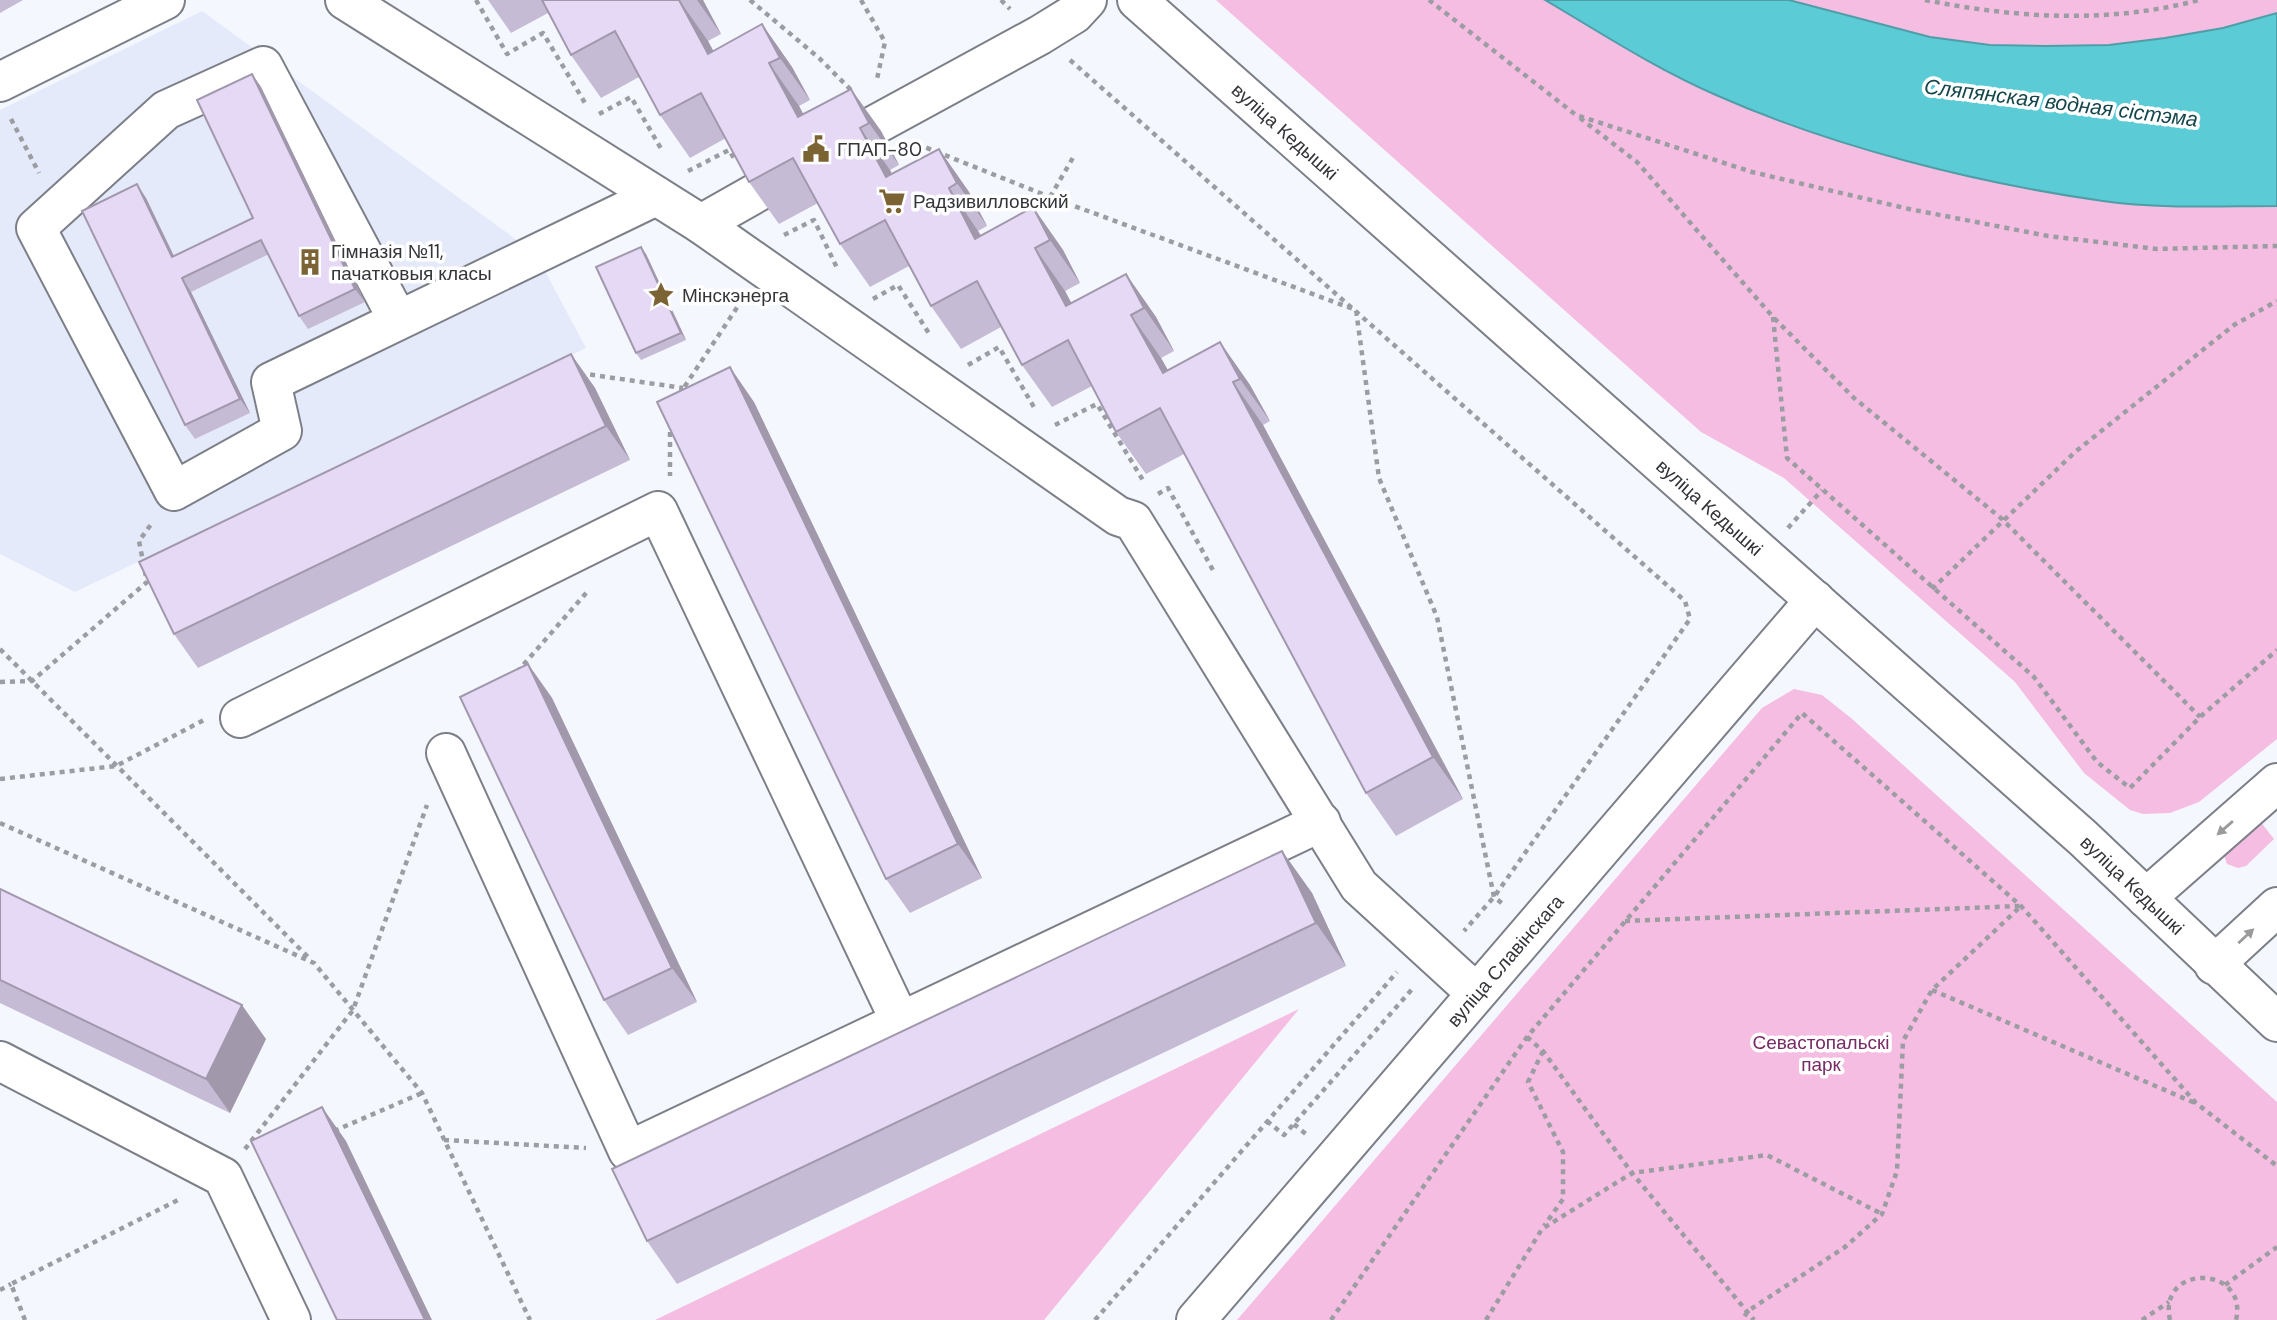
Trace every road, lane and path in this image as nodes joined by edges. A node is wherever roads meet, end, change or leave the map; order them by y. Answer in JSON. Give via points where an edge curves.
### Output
{"nodes":[{"id":1,"x":165,"y":0,"type":"edge"},
{"id":2,"x":345,"y":0,"type":"edge"},
{"id":3,"x":750,"y":0,"type":"edge"},
{"id":4,"x":861,"y":0,"type":"edge"},
{"id":5,"x":1000,"y":0,"type":"edge"},
{"id":6,"x":1087,"y":0,"type":"edge"},
{"id":7,"x":1137,"y":0,"type":"edge"},
{"id":8,"x":1429,"y":0,"type":"edge"},
{"id":9,"x":1926,"y":0,"type":"edge"},
{"id":10,"x":2200,"y":0,"type":"edge"},
{"id":11,"x":1040,"y":35,"type":"junction"},
{"id":12,"x":3,"y":95,"type":"edge"},
{"id":13,"x":876,"y":115,"type":"junction"},
{"id":14,"x":1576,"y":115,"type":"junction"},
{"id":15,"x":824,"y":153,"type":"edge"},
{"id":16,"x":1074,"y":156,"type":"dead end"},
{"id":17,"x":761,"y":190,"type":"edge"},
{"id":18,"x":656,"y":196,"type":"junction"},
{"id":19,"x":1050,"y":197,"type":"junction"},
{"id":20,"x":58,"y":208,"type":"junction"},
{"id":21,"x":701,"y":224,"type":"junction"},
{"id":22,"x":2277,"y":246,"type":"edge"},
{"id":23,"x":764,"y":268,"type":"junction"},
{"id":24,"x":2277,"y":300,"type":"edge"},
{"id":25,"x":1356,"y":310,"type":"junction"},
{"id":26,"x":1773,"y":317,"type":"junction"},
{"id":27,"x":398,"y":320,"type":"junction"},
{"id":28,"x":573,"y":380,"type":"edge"},
{"id":29,"x":683,"y":388,"type":"junction"},
{"id":30,"x":676,"y":398,"type":"edge"},
{"id":31,"x":670,"y":409,"type":"edge"},
{"id":32,"x":1822,"y":490,"type":"junction"},
{"id":33,"x":174,"y":491,"type":"junction"},
{"id":34,"x":658,"y":511,"type":"junction"},
{"id":35,"x":2003,"y":519,"type":"junction"},
{"id":36,"x":1765,"y":553,"type":"junction"},
{"id":37,"x":159,"y":576,"type":"edge"},
{"id":38,"x":596,"y":582,"type":"dead end"},
{"id":39,"x":147,"y":583,"type":"junction"},
{"id":40,"x":1932,"y":589,"type":"junction"},
{"id":41,"x":1815,"y":600,"type":"junction"},
{"id":42,"x":1685,"y":601,"type":"dead end"},
{"id":43,"x":0,"y":649,"type":"edge"},
{"id":44,"x":2277,"y":650,"type":"edge"},
{"id":45,"x":32,"y":681,"type":"junction"},
{"id":46,"x":0,"y":682,"type":"edge"},
{"id":47,"x":508,"y":682,"type":"edge"},
{"id":48,"x":2200,"y":717,"type":"junction"},
{"id":49,"x":240,"y":718,"type":"joint"},
{"id":50,"x":446,"y":753,"type":"joint"},
{"id":51,"x":116,"y":766,"type":"junction"},
{"id":52,"x":0,"y":779,"type":"edge"},
{"id":53,"x":2277,"y":783,"type":"edge"},
{"id":54,"x":1321,"y":822,"type":"junction"},
{"id":55,"x":0,"y":823,"type":"edge"},
{"id":56,"x":2146,"y":898,"type":"junction"},
{"id":57,"x":2021,"y":906,"type":"junction"},
{"id":58,"x":2277,"y":907,"type":"edge"},
{"id":59,"x":1507,"y":908,"type":"dead end"},
{"id":60,"x":1624,"y":921,"type":"junction"},
{"id":61,"x":314,"y":963,"type":"junction"},
{"id":62,"x":2214,"y":965,"type":"junction"},
{"id":63,"x":1416,"y":984,"type":"dead end"},
{"id":64,"x":1932,"y":990,"type":"junction"},
{"id":65,"x":1476,"y":993,"type":"junction"},
{"id":66,"x":353,"y":1010,"type":"junction"},
{"id":67,"x":2277,"y":1022,"type":"edge"},
{"id":68,"x":901,"y":1023,"type":"junction"},
{"id":69,"x":1527,"y":1037,"type":"junction"},
{"id":70,"x":1543,"y":1052,"type":"junction"},
{"id":71,"x":0,"y":1061,"type":"edge"},
{"id":72,"x":422,"y":1093,"type":"junction"},
{"id":73,"x":2196,"y":1103,"type":"junction"},
{"id":74,"x":1267,"y":1121,"type":"dead end"},
{"id":75,"x":322,"y":1135,"type":"edge"},
{"id":76,"x":444,"y":1140,"type":"junction"},
{"id":77,"x":628,"y":1151,"type":"junction"},
{"id":78,"x":2277,"y":1166,"type":"edge"},
{"id":79,"x":1632,"y":1173,"type":"junction"},
{"id":80,"x":223,"y":1177,"type":"junction"},
{"id":81,"x":1882,"y":1214,"type":"junction"},
{"id":82,"x":1542,"y":1229,"type":"junction"},
{"id":83,"x":2277,"y":1247,"type":"edge"},
{"id":84,"x":10,"y":1284,"type":"junction"},
{"id":85,"x":2225,"y":1285,"type":"junction"},
{"id":86,"x":0,"y":1290,"type":"edge"},
{"id":87,"x":2170,"y":1302,"type":"junction"},
{"id":88,"x":1748,"y":1311,"type":"junction"},
{"id":89,"x":25,"y":1320,"type":"edge"},
{"id":90,"x":291,"y":1320,"type":"edge"},
{"id":91,"x":530,"y":1320,"type":"edge"},
{"id":92,"x":1196,"y":1320,"type":"edge"},
{"id":93,"x":1331,"y":1320,"type":"edge"},
{"id":94,"x":1486,"y":1320,"type":"edge"},
{"id":95,"x":1742,"y":1320,"type":"edge"},
{"id":96,"x":1754,"y":1320,"type":"edge"},
{"id":97,"x":2142,"y":1320,"type":"edge"},
{"id":98,"x":2170,"y":1320,"type":"edge"},
{"id":99,"x":2236,"y":1320,"type":"edge"}],
"edges":[{"from":1,"to":12,"type":"street"},
{"from":2,"to":18,"type":"street"},
{"from":3,"to":13,"type":"path","via":[[819,58]]},
{"from":4,"to":13,"type":"path","via":[[885,42]]},
{"from":5,"to":11,"type":"path"},
{"from":6,"to":11,"type":"street"},
{"from":7,"to":36,"type":"street","name":"вуліца Кедышкі"},
{"from":8,"to":14,"type":"path"},
{"from":9,"to":10,"type":"path","via":[[1988,12],[2072,17],[2170,8]]},
{"from":11,"to":13,"type":"street"},
{"from":11,"to":25,"type":"path"},
{"from":12,"to":20,"type":"path"},
{"from":13,"to":15,"type":"street"},
{"from":13,"to":19,"type":"path","via":[[925,149]]},
{"from":14,"to":22,"type":"path","via":[[1752,172],[2048,236],[2157,248]]},
{"from":14,"to":26,"type":"path","via":[[1637,162]]},
{"from":16,"to":19,"type":"path"},
{"from":17,"to":21,"type":"street"},
{"from":18,"to":21,"type":"street"},
{"from":18,"to":27,"type":"street"},
{"from":19,"to":25,"type":"path"},
{"from":20,"to":27,"type":"street","via":[[166,110],[263,66]]},
{"from":20,"to":33,"type":"street","via":[[36,228]]},
{"from":21,"to":23,"type":"street"},
{"from":23,"to":29,"type":"path"},
{"from":23,"to":54,"type":"street","via":[[1118,516],[1133,521]]},
{"from":24,"to":35,"type":"path","via":[[2234,325],[2181,367],[2075,452]]},
{"from":25,"to":42,"type":"path"},
{"from":25,"to":59,"type":"path","via":[[1379,478],[1437,617],[1494,897]]},
{"from":26,"to":32,"type":"path","via":[[1787,458]]},
{"from":26,"to":35,"type":"path","via":[[1854,398]]},
{"from":27,"to":33,"type":"street","via":[[271,382],[282,431]]},
{"from":28,"to":29,"type":"path","via":[[586,374]]},
{"from":29,"to":30,"type":"path"},
{"from":31,"to":34,"type":"path","via":[[670,487]]},
{"from":32,"to":36,"type":"path"},
{"from":32,"to":40,"type":"path"},
{"from":33,"to":39,"type":"path","via":[[139,541]]},
{"from":34,"to":49,"type":"street"},
{"from":34,"to":68,"type":"street"},
{"from":35,"to":40,"type":"path"},
{"from":35,"to":48,"type":"path"},
{"from":36,"to":41,"type":"street","name":"вуліца Кедышкі"},
{"from":37,"to":39,"type":"path"},
{"from":38,"to":47,"type":"path"},
{"from":39,"to":45,"type":"path"},
{"from":40,"to":48,"type":"path","via":[[2034,677],[2097,762],[2130,788]]},
{"from":41,"to":56,"type":"street","name":"вуліца Кедышкі"},
{"from":41,"to":65,"type":"street","name":"вуліца Славінскага"},
{"from":43,"to":45,"type":"path"},
{"from":44,"to":48,"type":"path"},
{"from":45,"to":46,"type":"path"},
{"from":45,"to":51,"type":"path"},
{"from":49,"to":51,"type":"path","via":[[230,706]]},
{"from":50,"to":66,"type":"path"},
{"from":50,"to":77,"type":"street"},
{"from":51,"to":52,"type":"path"},
{"from":51,"to":61,"type":"path"},
{"from":53,"to":56,"type":"street","one_way":true},
{"from":54,"to":65,"type":"street","via":[[1359,886]]},
{"from":54,"to":68,"type":"street"},
{"from":55,"to":61,"type":"path"},
{"from":56,"to":62,"type":"street","name":"вуліца Кедышкі"},
{"from":57,"to":60,"type":"path"},
{"from":57,"to":60,"type":"path","via":[[1802,713]]},
{"from":57,"to":64,"type":"path"},
{"from":57,"to":73,"type":"path"},
{"from":62,"to":58,"type":"street","one_way":true},
{"from":60,"to":69,"type":"path"},
{"from":61,"to":66,"type":"path"},
{"from":62,"to":67,"type":"street","name":"вуліца Кедышкі"},
{"from":63,"to":74,"type":"path","via":[[1284,1135]]},
{"from":64,"to":73,"type":"path"},
{"from":64,"to":81,"type":"path","via":[[1903,1041],[1897,1171]]},
{"from":65,"to":92,"type":"street","name":"вуліца Славінскага"},
{"from":66,"to":72,"type":"path"},
{"from":66,"to":80,"type":"path"},
{"from":68,"to":77,"type":"street"},
{"from":69,"to":70,"type":"path"},
{"from":69,"to":93,"type":"path"},
{"from":70,"to":79,"type":"path"},
{"from":70,"to":82,"type":"path","via":[[1528,1082],[1563,1152],[1563,1199]]},
{"from":71,"to":80,"type":"street"},
{"from":72,"to":75,"type":"path"},
{"from":72,"to":76,"type":"path"},
{"from":73,"to":78,"type":"path"},
{"from":76,"to":77,"type":"path"},
{"from":76,"to":91,"type":"path"},
{"from":79,"to":81,"type":"path","via":[[1767,1155]]},
{"from":79,"to":82,"type":"path"},
{"from":79,"to":88,"type":"path"},
{"from":80,"to":84,"type":"path"},
{"from":80,"to":90,"type":"street"},
{"from":81,"to":88,"type":"path","via":[[1845,1247]]},
{"from":82,"to":94,"type":"path"},
{"from":83,"to":85,"type":"path"},
{"from":84,"to":86,"type":"path"},
{"from":84,"to":89,"type":"path"},
{"from":85,"to":87,"type":"path","via":[[2192,1278],[2174,1292]]},
{"from":85,"to":99,"type":"path","via":[[2237,1304]]},
{"from":87,"to":97,"type":"path"},
{"from":87,"to":98,"type":"path"},
{"from":88,"to":95,"type":"path"},
{"from":88,"to":96,"type":"path"}]}
